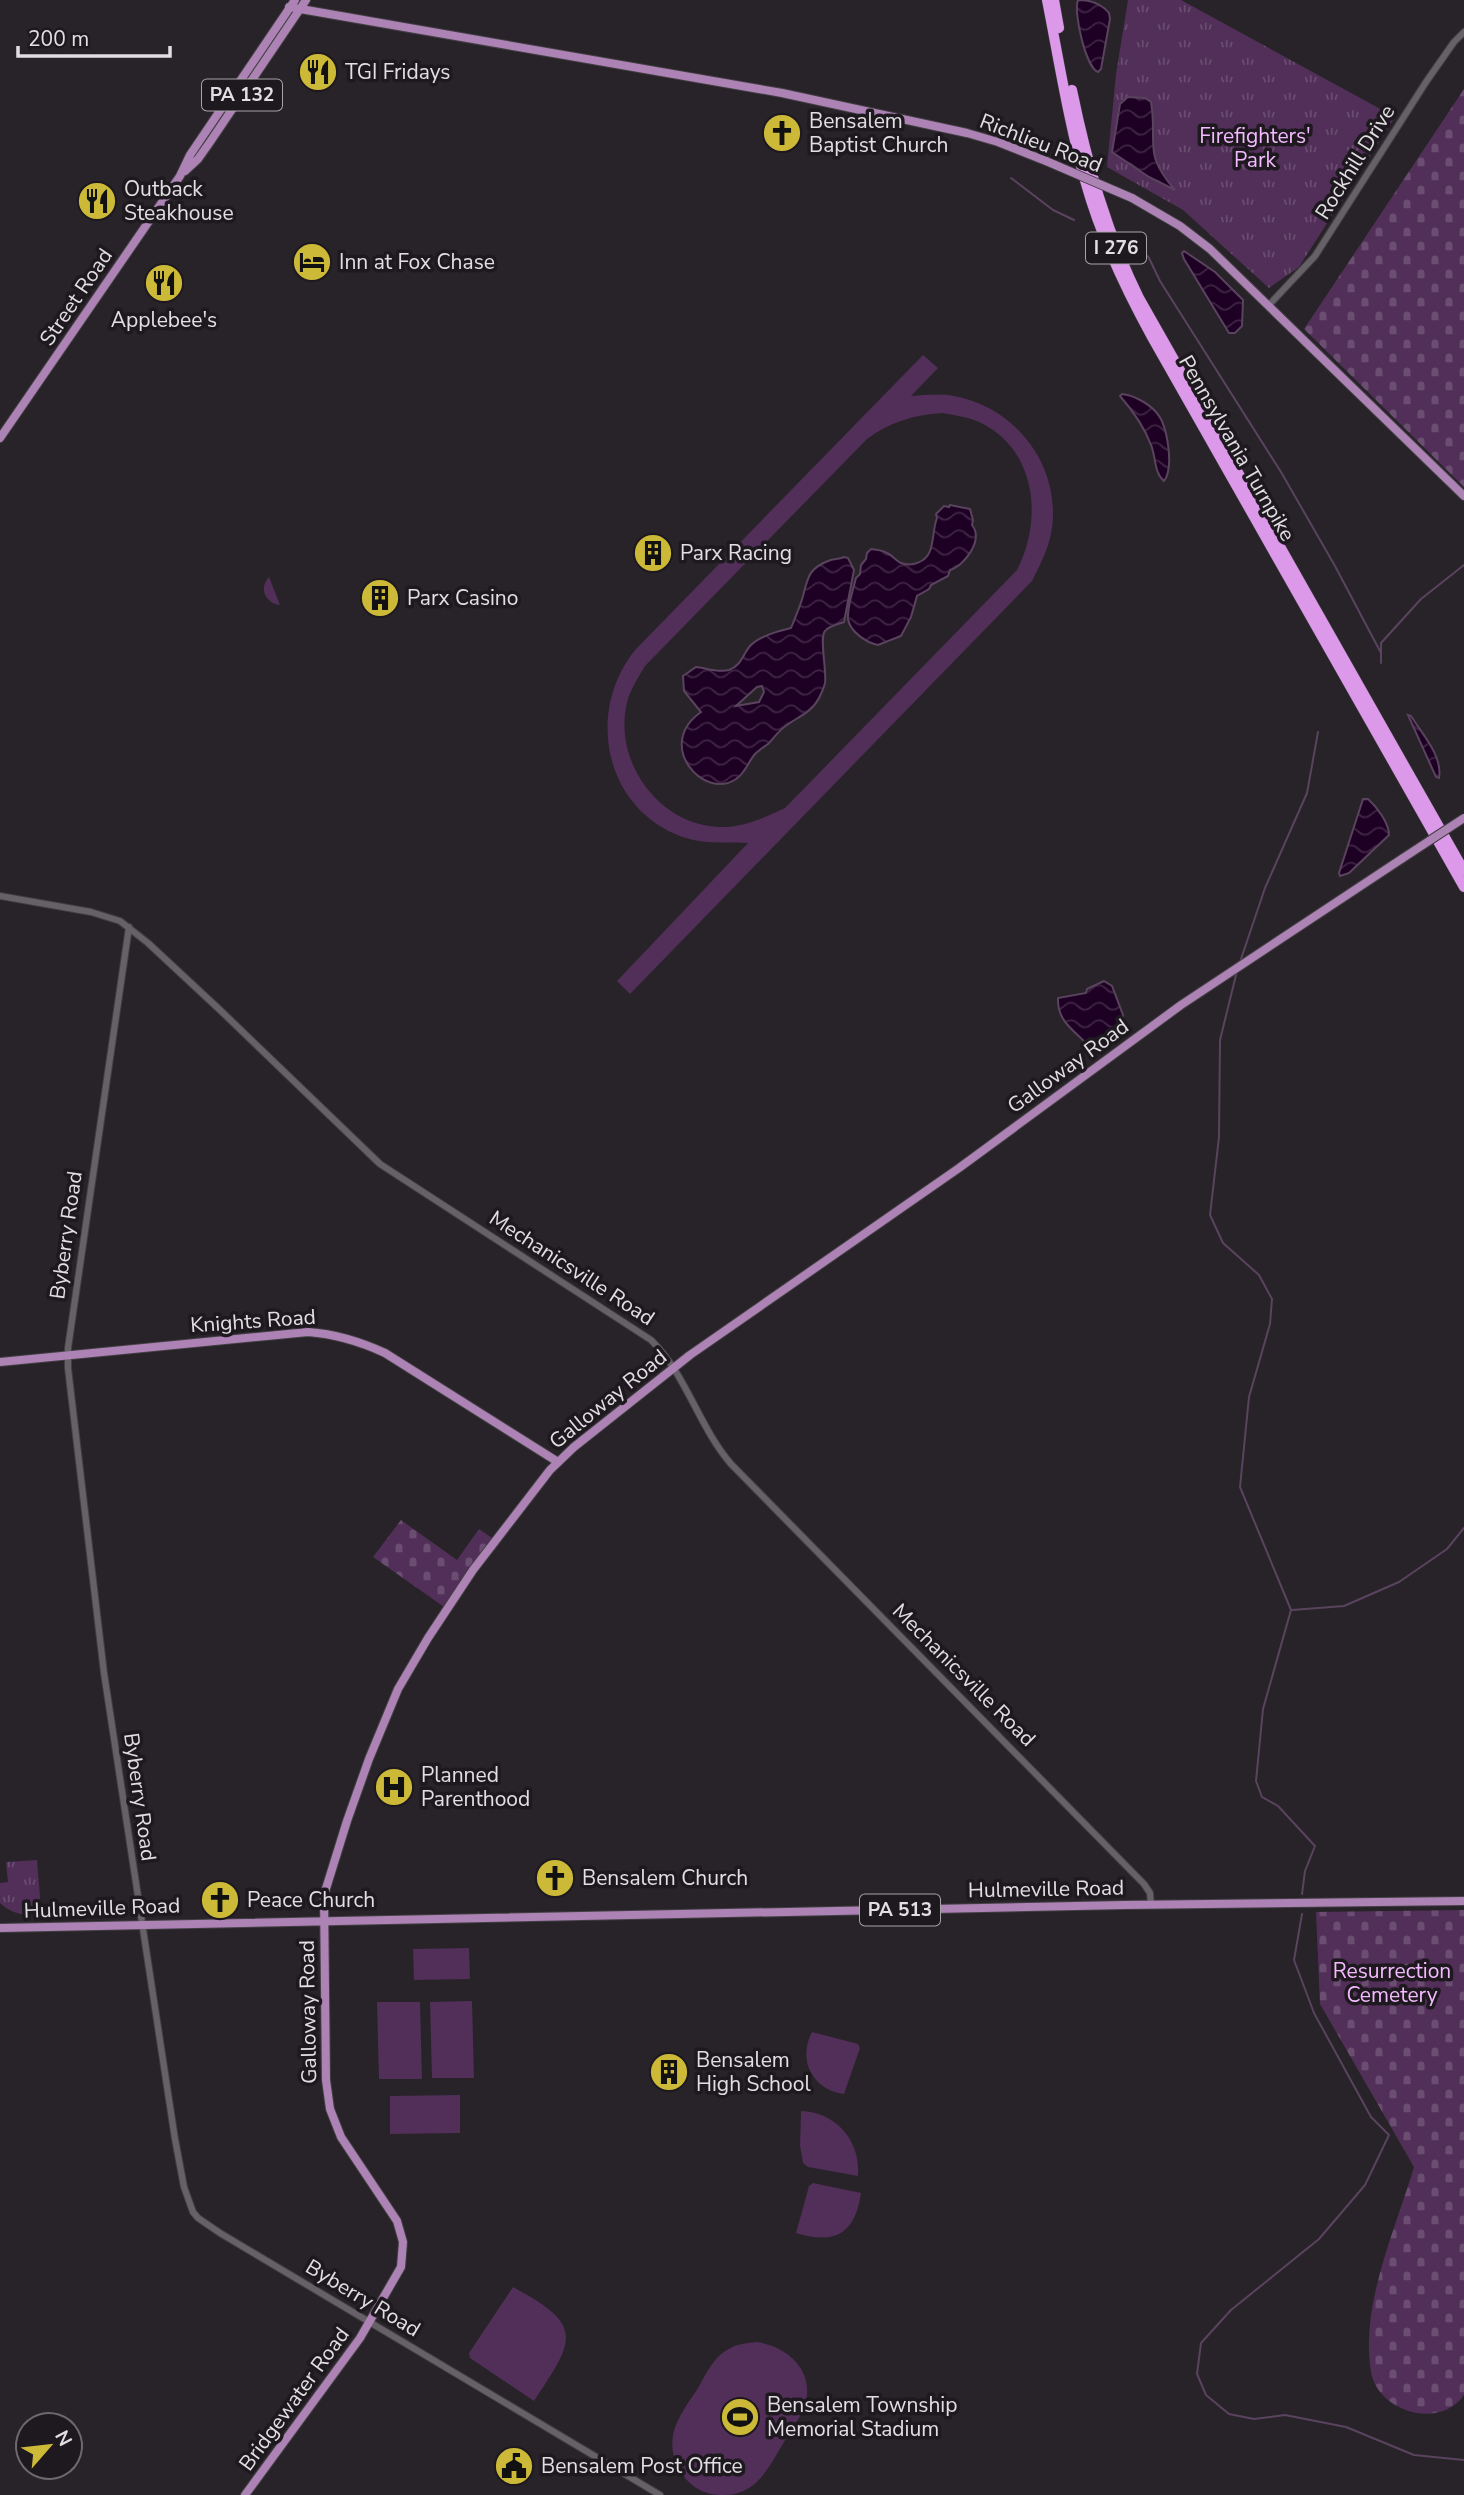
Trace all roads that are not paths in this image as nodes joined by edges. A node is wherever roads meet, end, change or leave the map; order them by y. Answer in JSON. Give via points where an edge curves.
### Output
{"nodes":[{"id":1,"x":306,"y":0,"type":"edge"},
{"id":2,"x":1047,"y":0,"type":"edge"},
{"id":3,"x":1054,"y":0,"type":"edge"},
{"id":4,"x":292,"y":4,"type":"edge"},
{"id":5,"x":300,"y":9,"type":"junction"},
{"id":6,"x":1464,"y":32,"type":"edge"},
{"id":7,"x":231,"y":95,"type":"junction"},
{"id":8,"x":229,"y":116,"type":"junction"},
{"id":9,"x":202,"y":137,"type":"junction"},
{"id":10,"x":210,"y":142,"type":"junction"},
{"id":11,"x":180,"y":176,"type":"junction"},
{"id":12,"x":1269,"y":304,"type":"junction"},
{"id":13,"x":0,"y":438,"type":"edge"},
{"id":14,"x":1464,"y":496,"type":"edge"},
{"id":15,"x":1464,"y":818,"type":"edge"},
{"id":16,"x":1464,"y":871,"type":"edge"},
{"id":17,"x":1464,"y":887,"type":"edge"},
{"id":18,"x":0,"y":896,"type":"edge"},
{"id":19,"x":129,"y":927,"type":"junction"},
{"id":20,"x":68,"y":1355,"type":"junction"},
{"id":21,"x":0,"y":1362,"type":"edge"},
{"id":22,"x":672,"y":1368,"type":"junction"},
{"id":23,"x":558,"y":1462,"type":"junction"},
{"id":24,"x":1464,"y":1901,"type":"edge"},
{"id":25,"x":1151,"y":1905,"type":"junction"},
{"id":26,"x":323,"y":1920,"type":"junction"},
{"id":27,"x":142,"y":1924,"type":"junction"},
{"id":28,"x":0,"y":1928,"type":"edge"},
{"id":29,"x":370,"y":2323,"type":"junction"},
{"id":30,"x":245,"y":2495,"type":"edge"},
{"id":31,"x":660,"y":2495,"type":"edge"}],
"edges":[{"from":1,"to":5,"type":"main road","name":"Street Road","number":"PA 132"},
{"from":2,"to":17,"type":"highway","name":"Pennsylvania Turnpike","number":"I 276","via":[[1086,184],[1123,282]]},
{"from":3,"to":16,"type":"highway","name":"Pennsylvania Turnpike","number":"I 276","via":[[1085,154],[1132,282]]},
{"from":4,"to":5,"type":"main road","name":"Richlieu Road"},
{"from":4,"to":7,"type":"main road","name":"Street Road","number":"PA 132"},
{"from":5,"to":8,"type":"main road","name":"Street Road","number":"PA 132"},
{"from":5,"to":12,"type":"main road","name":"Richlieu Road","bridge":true,"via":[[782,93],[998,142],[1159,212],[1195,236]]},
{"from":6,"to":12,"type":"street","name":"Rockhill Drive","via":[[1426,82],[1315,256]]},
{"from":7,"to":8,"type":"main road","via":[[226,108]]},
{"from":7,"to":9,"type":"main road","name":"Street Road","number":"PA 132"},
{"from":8,"to":10,"type":"main road","name":"Street Road","number":"PA 132"},
{"from":9,"to":10,"type":"main road"},
{"from":9,"to":11,"type":"main road","name":"Street Road","number":"PA 132"},
{"from":10,"to":11,"type":"main road","name":"Street Road","number":"PA 132"},
{"from":11,"to":13,"type":"main road","name":"Street Road","number":"PA 132"},
{"from":12,"to":14,"type":"main road","name":"Richlieu Road"},
{"from":15,"to":22,"type":"main road","name":"Galloway Road","bridge":true,"via":[[1181,1004]]},
{"from":18,"to":19,"type":"street","name":"Mechanicsville Road","via":[[105,915]]},
{"from":19,"to":20,"type":"street","name":"Byberry Road"},
{"from":19,"to":22,"type":"street","name":"Mechanicsville Road","via":[[380,1164],[648,1338]]},
{"from":20,"to":21,"type":"main road","name":"Knights Road"},
{"from":20,"to":23,"type":"main road","name":"Knights Road","via":[[308,1332],[336,1334],[385,1353]]},
{"from":20,"to":27,"type":"street","name":"Byberry Road","via":[[91,1575]]},
{"from":22,"to":23,"type":"main road","name":"Galloway Road"},
{"from":22,"to":25,"type":"street","name":"Mechanicsville Road","via":[[731,1464],[1144,1884]]},
{"from":23,"to":26,"type":"main road","name":"Galloway Road","via":[[473,1570],[398,1689],[331,1868]]},
{"from":24,"to":25,"type":"main road","name":"Hulmeville Road","number":"PA 513"},
{"from":25,"to":26,"type":"main road","name":"Hulmeville Road","number":"PA 513"},
{"from":26,"to":27,"type":"main road","name":"Hulmeville Road","number":"PA 513"},
{"from":26,"to":29,"type":"main road","name":"Galloway Road","via":[[330,2109],[341,2137],[397,2221],[403,2242],[401,2267]]},
{"from":27,"to":28,"type":"main road","name":"Hulmeville Road","number":"PA 513"},
{"from":27,"to":29,"type":"street","name":"Byberry Road","via":[[175,2139],[194,2214]]},
{"from":29,"to":30,"type":"main road","name":"Bridgewater Road"},
{"from":29,"to":31,"type":"street","name":"Byberry Road"}]}
